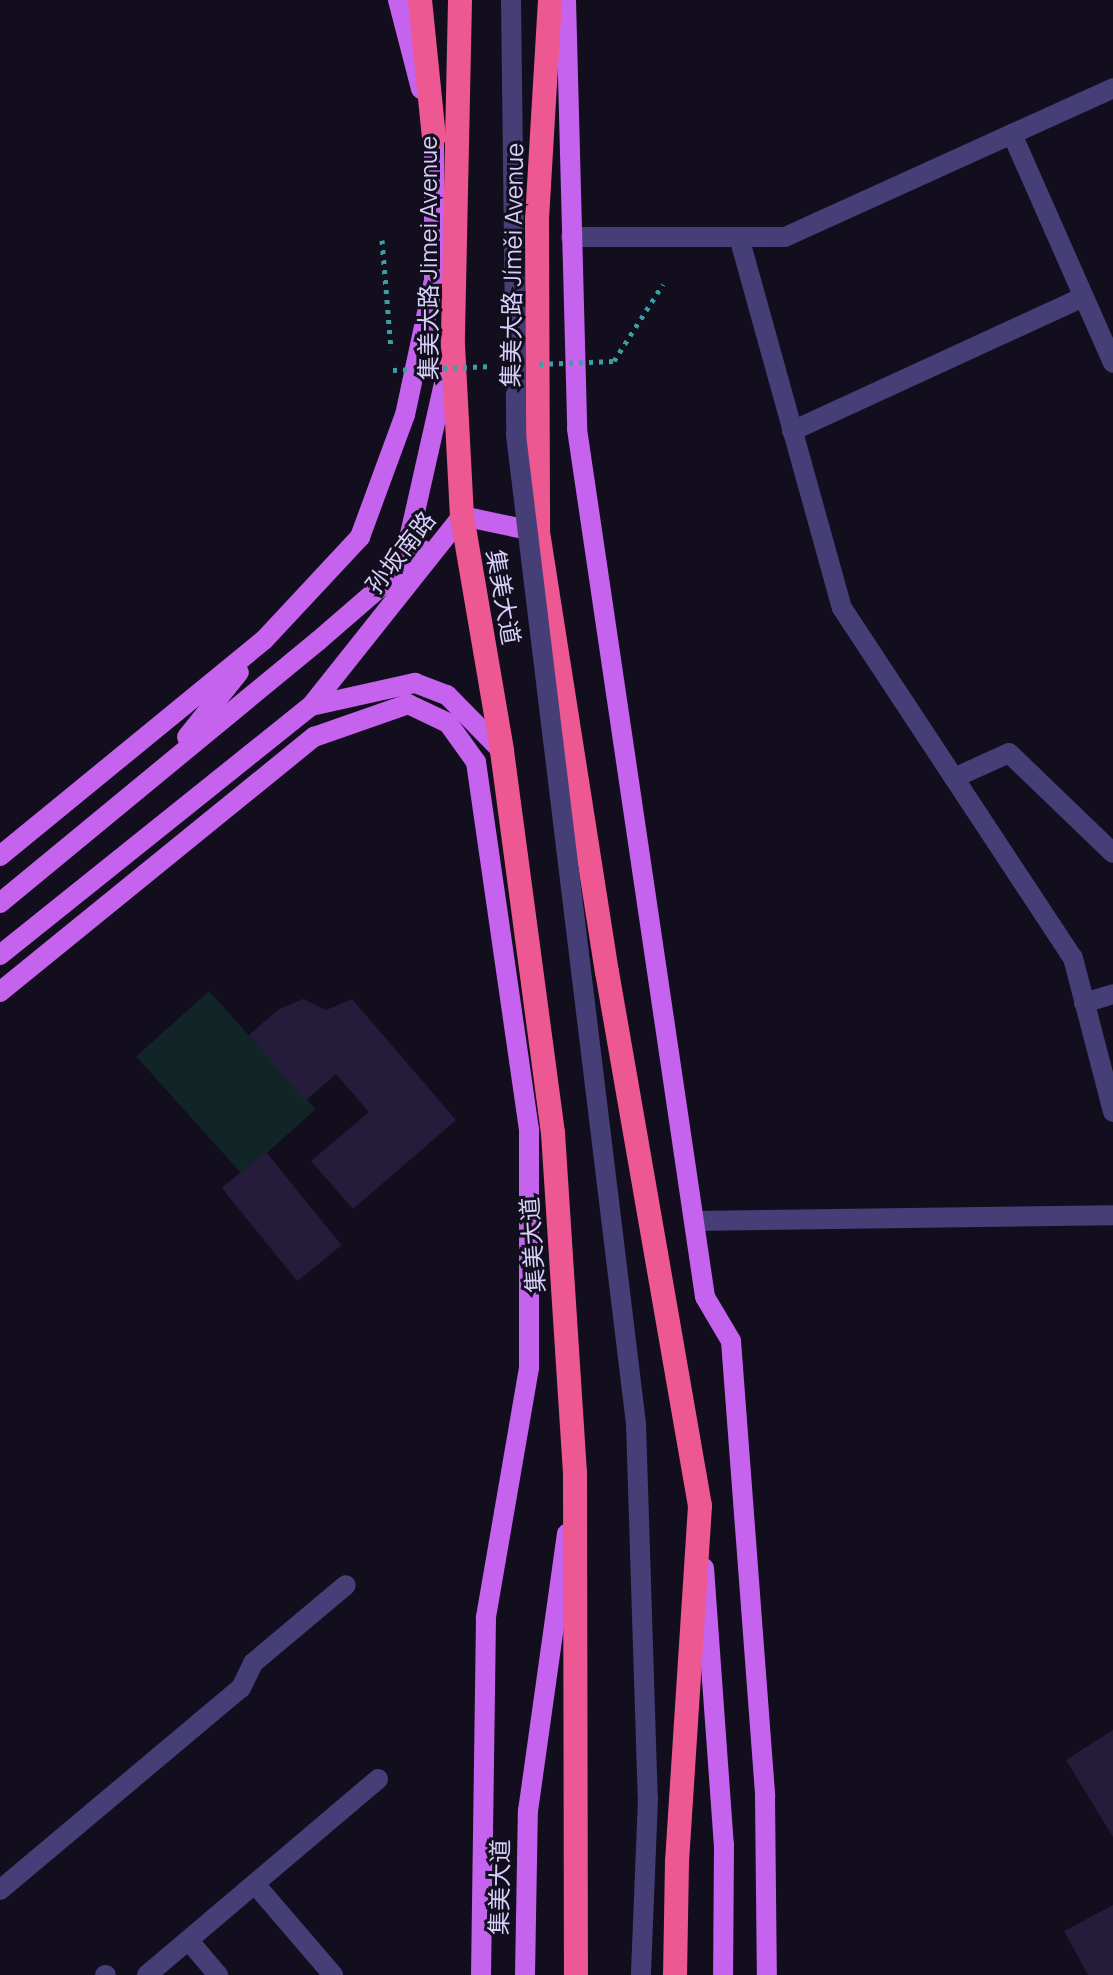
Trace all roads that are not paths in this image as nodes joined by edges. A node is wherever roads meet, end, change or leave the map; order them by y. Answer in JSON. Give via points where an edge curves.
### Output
{"nodes":[{"id":1,"x":398,"y":0,"type":"edge"},
{"id":2,"x":420,"y":0,"type":"edge"},
{"id":3,"x":460,"y":0,"type":"edge"},
{"id":4,"x":511,"y":0,"type":"edge"},
{"id":5,"x":550,"y":0,"type":"edge"},
{"id":6,"x":566,"y":0,"type":"edge"},
{"id":7,"x":1113,"y":88,"type":"edge"},
{"id":8,"x":1012,"y":134,"type":"junction"},
{"id":9,"x":434,"y":137,"type":"junction"},
{"id":10,"x":571,"y":237,"type":"junction"},
{"id":11,"x":739,"y":237,"type":"junction"},
{"id":12,"x":1084,"y":297,"type":"junction"},
{"id":13,"x":453,"y":345,"type":"junction"},
{"id":14,"x":1113,"y":363,"type":"edge"},
{"id":15,"x":792,"y":431,"type":"junction"},
{"id":16,"x":462,"y":516,"type":"junction"},
{"id":17,"x":538,"y":532,"type":"junction"},
{"id":18,"x":264,"y":640,"type":"junction"},
{"id":19,"x":318,"y":641,"type":"junction"},
{"id":20,"x":311,"y":706,"type":"junction"},
{"id":21,"x":314,"y":737,"type":"junction"},
{"id":22,"x":502,"y":751,"type":"junction"},
{"id":23,"x":161,"y":770,"type":"junction"},
{"id":24,"x":954,"y":778,"type":"junction"},
{"id":25,"x":187,"y":805,"type":"junction"},
{"id":26,"x":1113,"y":853,"type":"edge"},
{"id":27,"x":0,"y":856,"type":"edge"},
{"id":28,"x":520,"y":887,"type":"junction"},
{"id":29,"x":0,"y":903,"type":"edge"},
{"id":30,"x":0,"y":955,"type":"edge"},
{"id":31,"x":505,"y":963,"type":"junction"},
{"id":32,"x":0,"y":992,"type":"edge"},
{"id":33,"x":1113,"y":994,"type":"edge"},
{"id":34,"x":1084,"y":1003,"type":"junction"},
{"id":35,"x":1113,"y":1112,"type":"edge"},
{"id":36,"x":1113,"y":1215,"type":"edge"},
{"id":37,"x":694,"y":1221,"type":"junction"},
{"id":38,"x":575,"y":1474,"type":"junction"},
{"id":39,"x":700,"y":1506,"type":"junction"},
{"id":40,"x":346,"y":1585,"type":"dead end"},
{"id":41,"x":378,"y":1779,"type":"dead end"},
{"id":42,"x":255,"y":1884,"type":"junction"},
{"id":43,"x":0,"y":1890,"type":"edge"},
{"id":44,"x":189,"y":1941,"type":"junction"},
{"id":45,"x":147,"y":1975,"type":"edge"},
{"id":46,"x":218,"y":1975,"type":"edge"},
{"id":47,"x":333,"y":1975,"type":"edge"},
{"id":48,"x":481,"y":1975,"type":"edge"},
{"id":49,"x":525,"y":1975,"type":"edge"},
{"id":50,"x":576,"y":1975,"type":"edge"},
{"id":51,"x":641,"y":1975,"type":"edge"},
{"id":52,"x":675,"y":1975,"type":"edge"},
{"id":53,"x":723,"y":1975,"type":"edge"},
{"id":54,"x":767,"y":1975,"type":"edge"}],
"edges":[{"from":1,"to":9,"type":"main road"},
{"from":2,"to":9,"type":"highway"},
{"from":3,"to":13,"type":"highway","name":"集美大路 Jimei Avenue"},
{"from":4,"to":51,"type":"street","bridge":true,"via":[[516,435],[636,1424],[648,1798]]},
{"from":5,"to":17,"type":"highway","name":"集美大路 Jíměi Avenue","via":[[537,219]]},
{"from":6,"to":10,"type":"main road"},
{"from":7,"to":8,"type":"street"},
{"from":8,"to":11,"type":"street","via":[[785,237]]},
{"from":8,"to":12,"type":"street"},
{"from":9,"to":18,"type":"main road","via":[[434,280],[405,415],[360,537]]},
{"from":10,"to":11,"type":"street"},
{"from":10,"to":37,"type":"main road","via":[[577,429]]},
{"from":11,"to":15,"type":"street"},
{"from":12,"to":14,"type":"street"},
{"from":12,"to":15,"type":"street"},
{"from":13,"to":16,"type":"highway","name":"集美大路 Jimei Avenue"},
{"from":13,"to":19,"type":"main road","via":[[408,543]]},
{"from":15,"to":24,"type":"street","via":[[842,608]]},
{"from":16,"to":17,"type":"main road"},
{"from":16,"to":19,"type":"main road","name":"孙坂南路"},
{"from":16,"to":20,"type":"main road","name":"孙坂南路"},
{"from":16,"to":22,"type":"highway","name":"集美大道"},
{"from":17,"to":39,"type":"highway","name":"集美大道","via":[[609,988]]},
{"from":18,"to":23,"type":"main road"},
{"from":18,"to":27,"type":"main road"},
{"from":19,"to":23,"type":"main road","name":"孙坂南路"},
{"from":20,"to":22,"type":"main road","via":[[415,683],[447,695]]},
{"from":20,"to":25,"type":"main road","name":"孙坂南路"},
{"from":21,"to":25,"type":"main road"},
{"from":21,"to":31,"type":"main road","via":[[408,704],[448,723],[476,762]]},
{"from":21,"to":32,"type":"main road"},
{"from":22,"to":28,"type":"highway","name":"集美大道"},
{"from":23,"to":29,"type":"main road","name":"孙坂南路"},
{"from":24,"to":26,"type":"street","via":[[1009,753]]},
{"from":24,"to":34,"type":"street","via":[[1073,958]]},
{"from":25,"to":30,"type":"main road","name":"孙坂南路"},
{"from":28,"to":31,"type":"main road"},
{"from":28,"to":38,"type":"highway","name":"集美大道","via":[[553,1133]]},
{"from":31,"to":48,"type":"main road","via":[[529,1130],[529,1368],[486,1618]]},
{"from":33,"to":34,"type":"street"},
{"from":34,"to":35,"type":"street"},
{"from":36,"to":37,"type":"street"},
{"from":37,"to":54,"type":"main road","via":[[705,1297],[731,1341],[765,1797]]},
{"from":38,"to":49,"type":"main road","name":"集美大道","via":[[528,1811]]},
{"from":38,"to":50,"type":"highway"},
{"from":39,"to":52,"type":"highway","via":[[677,1862]]},
{"from":39,"to":53,"type":"main road","name":"集美大道","via":[[724,1844]]},
{"from":40,"to":43,"type":"street","via":[[253,1663],[241,1688]]},
{"from":41,"to":42,"type":"street"},
{"from":42,"to":44,"type":"street"},
{"from":42,"to":47,"type":"street"},
{"from":44,"to":45,"type":"street"},
{"from":44,"to":46,"type":"street"}]}
